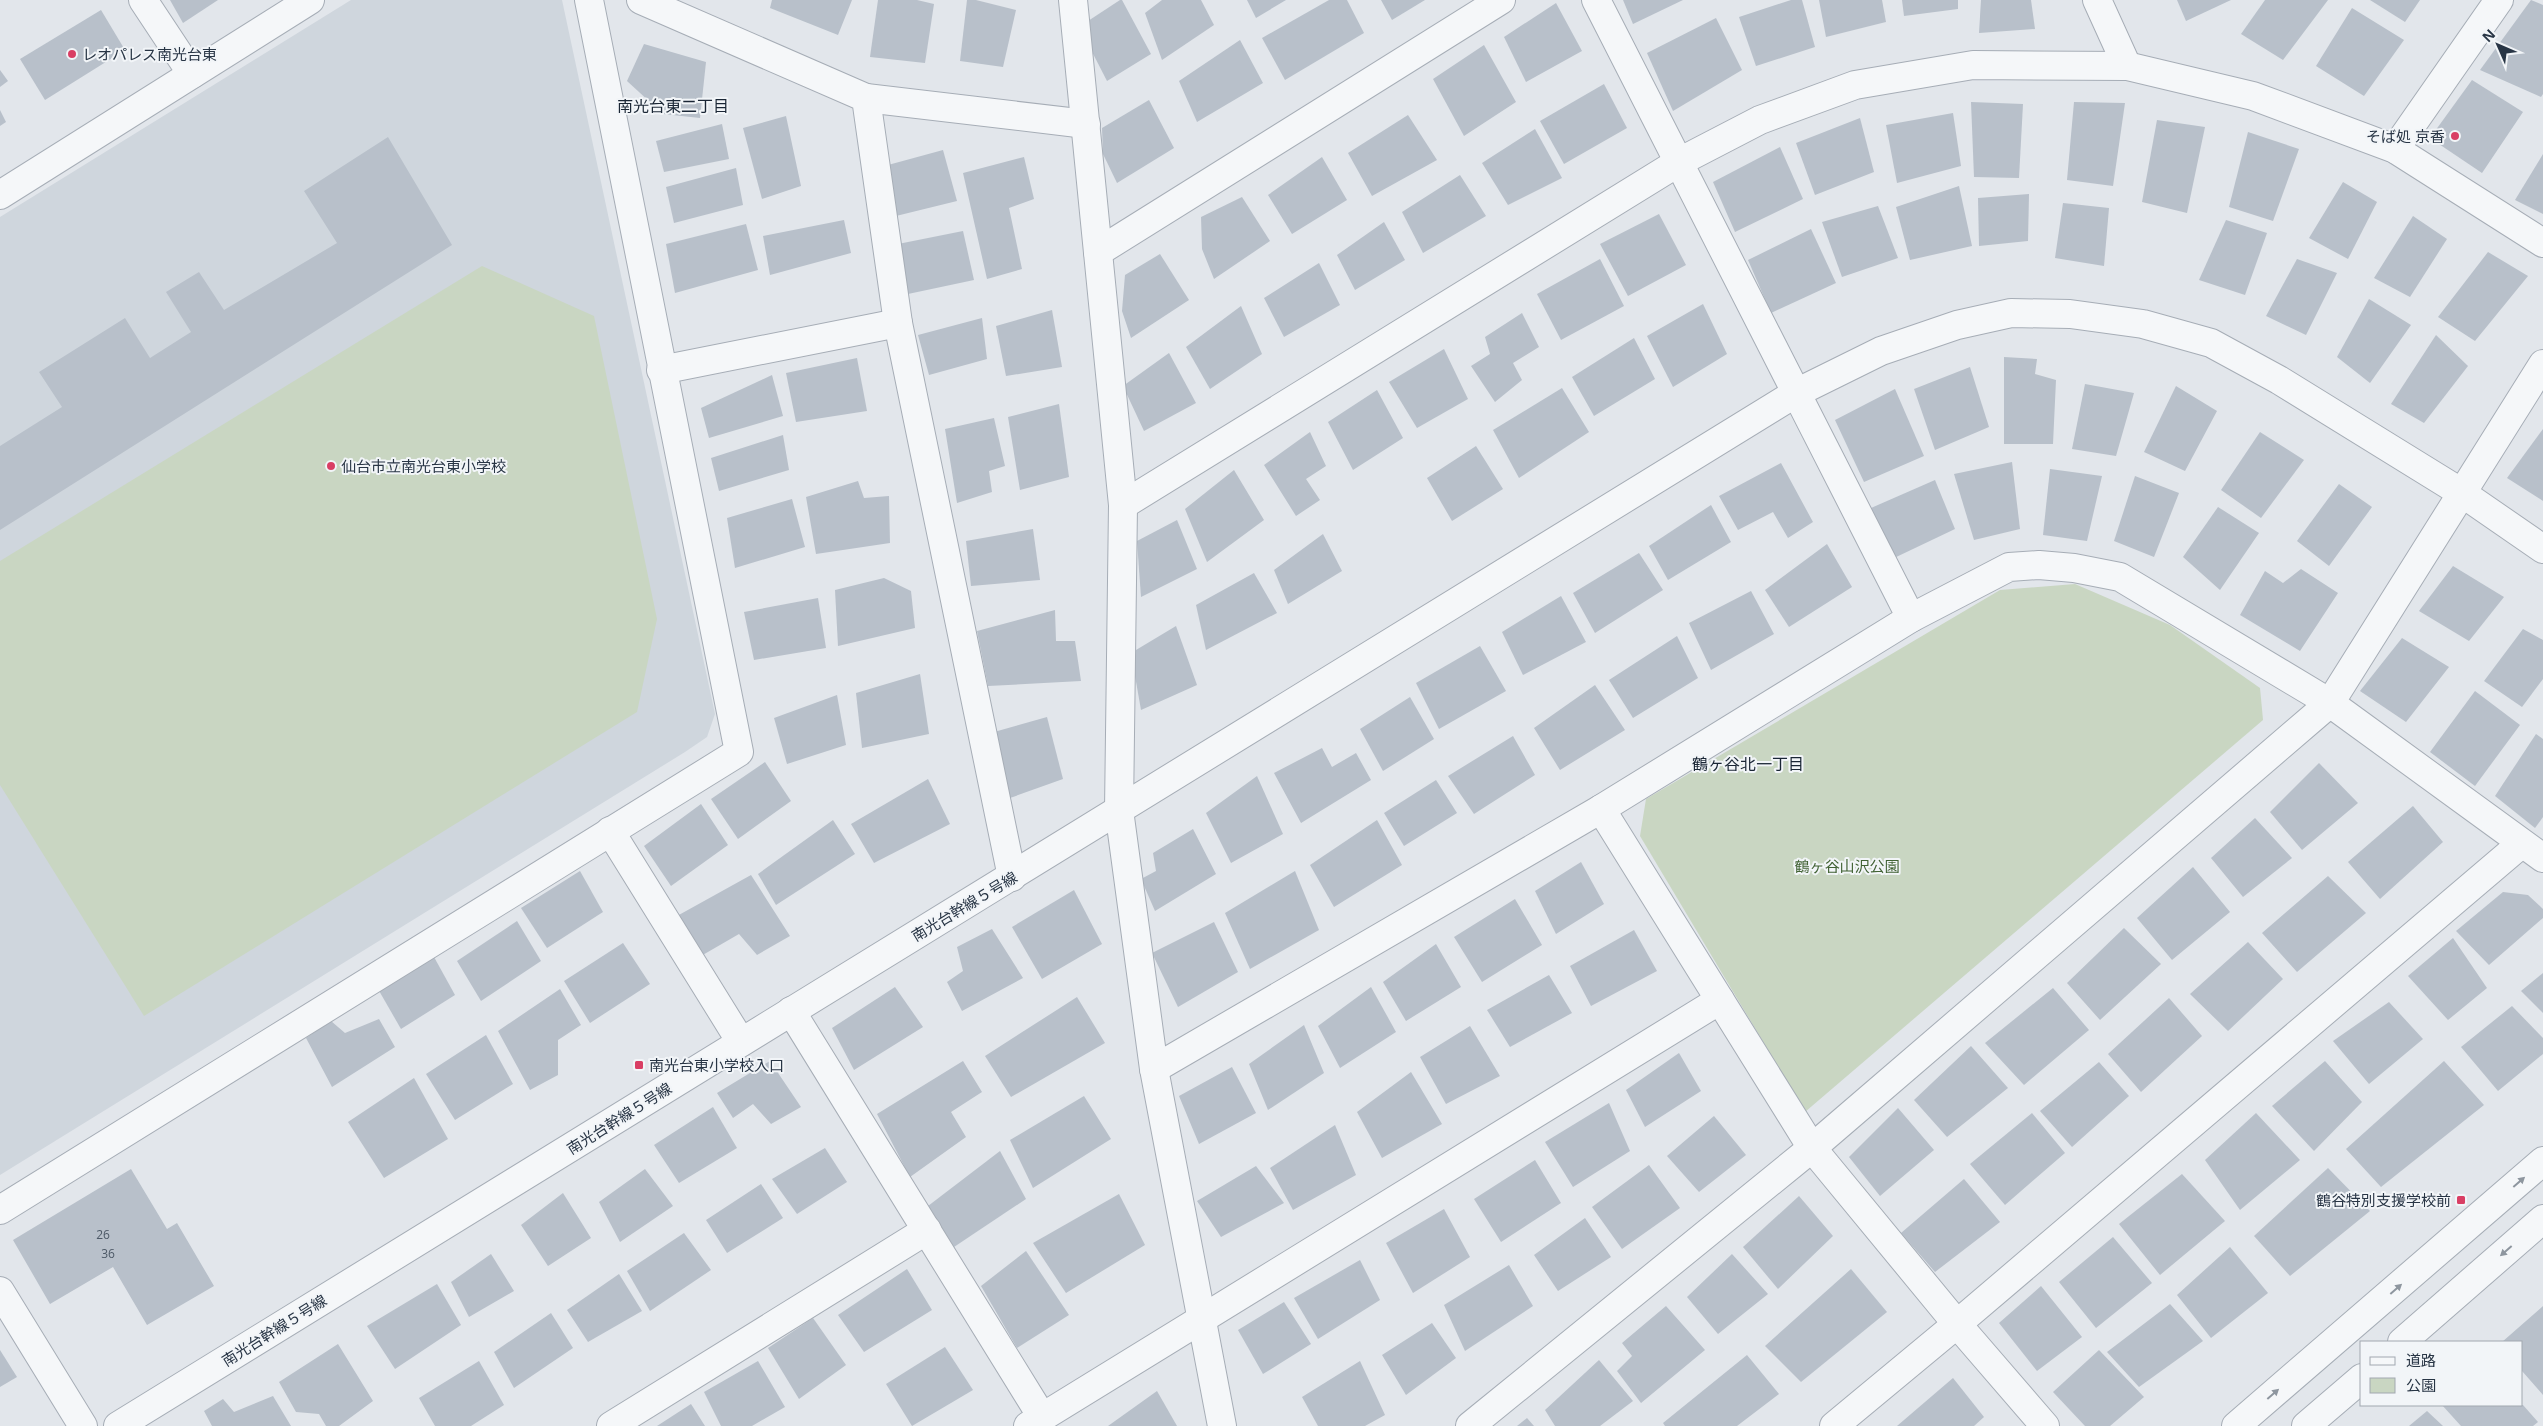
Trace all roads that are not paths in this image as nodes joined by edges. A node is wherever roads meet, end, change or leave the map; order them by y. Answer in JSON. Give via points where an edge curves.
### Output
{"nodes":[{"id":1,"x":143,"y":0,"type":"edge"},
{"id":2,"x":310,"y":0,"type":"edge"},
{"id":3,"x":589,"y":0,"type":"edge"},
{"id":4,"x":641,"y":0,"type":"edge"},
{"id":5,"x":1073,"y":0,"type":"edge"},
{"id":6,"x":1501,"y":0,"type":"edge"},
{"id":7,"x":1596,"y":0,"type":"edge"},
{"id":8,"x":2097,"y":0,"type":"edge"},
{"id":9,"x":2499,"y":0,"type":"edge"},
{"id":10,"x":2127,"y":66,"type":"junction"},
{"id":11,"x":192,"y":74,"type":"junction"},
{"id":12,"x":866,"y":98,"type":"junction"},
{"id":13,"x":1086,"y":124,"type":"junction"},
{"id":14,"x":2395,"y":149,"type":"junction"},
{"id":15,"x":1678,"y":162,"type":"junction"},
{"id":16,"x":0,"y":195,"type":"edge"},
{"id":17,"x":2543,"y":244,"type":"edge"},
{"id":18,"x":1098,"y":252,"type":"junction"},
{"id":19,"x":898,"y":323,"type":"junction"},
{"id":20,"x":2543,"y":364,"type":"edge"},
{"id":21,"x":661,"y":370,"type":"junction"},
{"id":22,"x":1796,"y":393,"type":"junction"},
{"id":23,"x":2462,"y":493,"type":"junction"},
{"id":24,"x":1123,"y":505,"type":"junction"},
{"id":25,"x":2543,"y":549,"type":"edge"},
{"id":26,"x":1911,"y":618,"type":"junction"},
{"id":27,"x":2330,"y":703,"type":"junction"},
{"id":28,"x":1601,"y":809,"type":"junction"},
{"id":29,"x":1119,"y":810,"type":"junction"},
{"id":30,"x":610,"y":831,"type":"junction"},
{"id":31,"x":2532,"y":851,"type":"edge"},
{"id":32,"x":1012,"y":877,"type":"junction"},
{"id":33,"x":1720,"y":1000,"type":"junction"},
{"id":34,"x":791,"y":1012,"type":"junction"},
{"id":35,"x":741,"y":1042,"type":"junction"},
{"id":36,"x":1154,"y":1069,"type":"junction"},
{"id":37,"x":1812,"y":1148,"type":"junction"},
{"id":38,"x":2543,"y":1161,"type":"edge"},
{"id":39,"x":0,"y":1210,"type":"edge"},
{"id":40,"x":2543,"y":1219,"type":"edge"},
{"id":41,"x":927,"y":1230,"type":"junction"},
{"id":42,"x":0,"y":1291,"type":"edge"},
{"id":43,"x":1201,"y":1319,"type":"junction"},
{"id":44,"x":1958,"y":1324,"type":"junction"},
{"id":45,"x":2403,"y":1341,"type":"edge"},
{"id":46,"x":2360,"y":1380,"type":"edge"},
{"id":47,"x":1035,"y":1421,"type":"edge"},
{"id":48,"x":2316,"y":1423,"type":"edge"},
{"id":49,"x":83,"y":1426,"type":"edge"},
{"id":50,"x":118,"y":1426,"type":"edge"},
{"id":51,"x":611,"y":1426,"type":"edge"},
{"id":52,"x":1222,"y":1426,"type":"edge"},
{"id":53,"x":1470,"y":1426,"type":"edge"},
{"id":54,"x":1834,"y":1426,"type":"edge"},
{"id":55,"x":2045,"y":1426,"type":"edge"},
{"id":56,"x":2236,"y":1426,"type":"edge"}],
"edges":[{"from":1,"to":11,"type":"street"},
{"from":2,"to":11,"type":"street"},
{"from":3,"to":21,"type":"street"},
{"from":4,"to":12,"type":"street"},
{"from":5,"to":13,"type":"street"},
{"from":6,"to":18,"type":"street"},
{"from":7,"to":15,"type":"street"},
{"from":8,"to":10,"type":"street"},
{"from":9,"to":14,"type":"street"},
{"from":10,"to":14,"type":"street","via":[[2253,96]]},
{"from":10,"to":15,"type":"street","via":[[1973,65],[1855,85],[1760,120]]},
{"from":11,"to":16,"type":"street"},
{"from":12,"to":13,"type":"street"},
{"from":12,"to":19,"type":"street"},
{"from":13,"to":18,"type":"street"},
{"from":14,"to":17,"type":"street"},
{"from":15,"to":22,"type":"street"},
{"from":15,"to":24,"type":"street"},
{"from":18,"to":24,"type":"street"},
{"from":19,"to":21,"type":"street"},
{"from":19,"to":32,"type":"street"},
{"from":20,"to":23,"type":"street"},
{"from":21,"to":30,"type":"street","via":[[738,752]]},
{"from":22,"to":23,"type":"street","name":"南光台幹線５号線","via":[[1881,351],[1956,325],[2011,313],[2070,314],[2143,324],[2212,343],[2279,380]]},
{"from":22,"to":26,"type":"street"},
{"from":22,"to":29,"type":"street","name":"南光台幹線５号線"},
{"from":23,"to":25,"type":"street","name":"南光台幹線５号線"},
{"from":23,"to":27,"type":"street"},
{"from":24,"to":29,"type":"street"},
{"from":26,"to":27,"type":"street","via":[[2009,567],[2039,565],[2120,577]]},
{"from":26,"to":28,"type":"street"},
{"from":27,"to":31,"type":"street"},
{"from":27,"to":37,"type":"street"},
{"from":28,"to":33,"type":"street"},
{"from":28,"to":36,"type":"street"},
{"from":29,"to":32,"type":"street","name":"南光台幹線５号線"},
{"from":29,"to":36,"type":"street"},
{"from":30,"to":35,"type":"street"},
{"from":30,"to":39,"type":"street"},
{"from":31,"to":44,"type":"street"},
{"from":32,"to":34,"type":"street","name":"南光台幹線５号線"},
{"from":33,"to":37,"type":"street"},
{"from":33,"to":43,"type":"street"},
{"from":34,"to":35,"type":"street","name":"南光台幹線５号線"},
{"from":34,"to":41,"type":"street"},
{"from":35,"to":50,"type":"street","name":"南光台幹線５号線"},
{"from":36,"to":43,"type":"street"},
{"from":37,"to":44,"type":"street"},
{"from":37,"to":53,"type":"street"},
{"from":56,"to":38,"type":"street","one_way":true},
{"from":40,"to":45,"type":"street","one_way":true},
{"from":41,"to":47,"type":"street"},
{"from":41,"to":51,"type":"street"},
{"from":42,"to":49,"type":"street"},
{"from":43,"to":47,"type":"street"},
{"from":43,"to":52,"type":"street"},
{"from":44,"to":54,"type":"street"},
{"from":44,"to":55,"type":"street"},
{"from":46,"to":48,"type":"street"}]}
